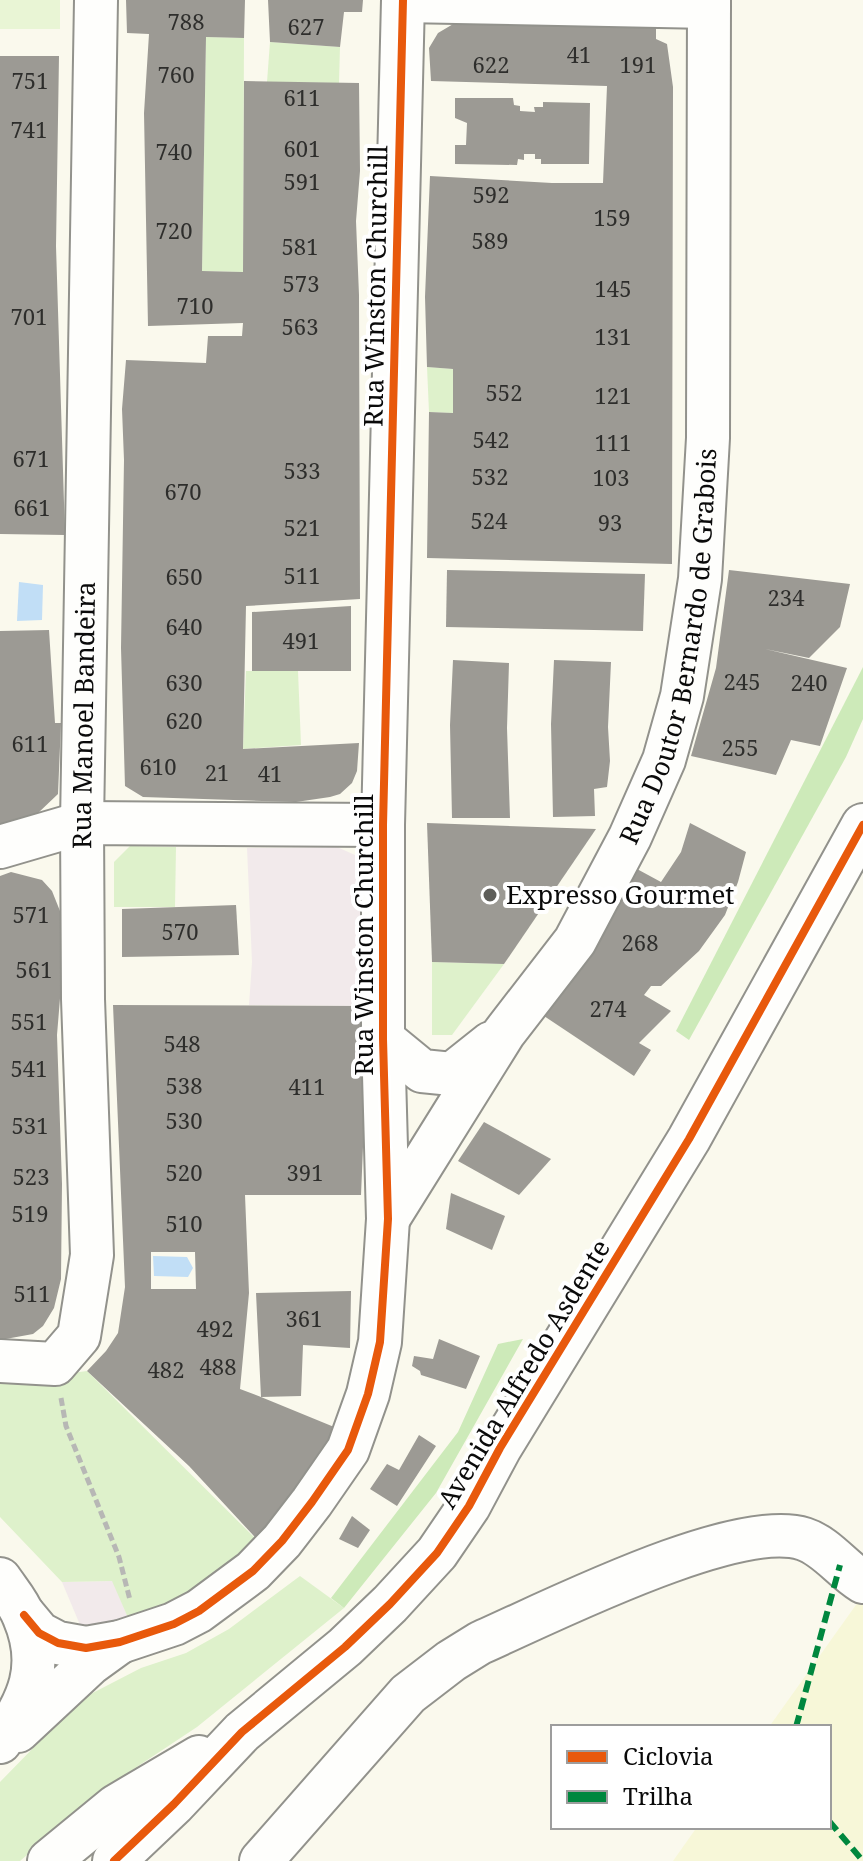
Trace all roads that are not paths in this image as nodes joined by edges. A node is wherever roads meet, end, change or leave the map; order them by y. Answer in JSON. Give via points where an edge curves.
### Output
{"nodes":[{"id":1,"x":96,"y":0,"type":"edge"},
{"id":2,"x":403,"y":0,"type":"edge"},
{"id":3,"x":709,"y":3,"type":"edge"},
{"id":4,"x":82,"y":823,"type":"junction"},
{"id":5,"x":383,"y":825,"type":"junction"},
{"id":6,"x":863,"y":825,"type":"edge"},
{"id":7,"x":0,"y":847,"type":"edge"},
{"id":8,"x":504,"y":1033,"type":"junction"},
{"id":9,"x":383,"y":1039,"type":"junction"},
{"id":10,"x":388,"y":1219,"type":"junction"},
{"id":11,"x":0,"y":1361,"type":"edge"},
{"id":12,"x":0,"y":1579,"type":"edge"},
{"id":13,"x":863,"y":1582,"type":"edge"},
{"id":14,"x":12,"y":1625,"type":"edge"},
{"id":15,"x":130,"y":1639,"type":"junction"},
{"id":16,"x":242,"y":1732,"type":"junction"},
{"id":17,"x":0,"y":1744,"type":"edge"},
{"id":18,"x":49,"y":1861,"type":"edge"},
{"id":19,"x":114,"y":1861,"type":"edge"},
{"id":20,"x":261,"y":1861,"type":"edge"}],
"edges":[{"from":1,"to":4,"type":"street","name":"Rua Manoel Bandeira"},
{"from":2,"to":3,"type":"street"},
{"from":2,"to":5,"type":"street","name":"Rua Winston Churchill"},
{"from":3,"to":8,"type":"street","name":"Rua Doutor Bernardo de Grabois","via":[[708,438],[700,579],[682,696],[664,760],[575,941]]},
{"from":4,"to":5,"type":"street"},
{"from":4,"to":7,"type":"street"},
{"from":4,"to":11,"type":"street","name":"Rua Manoel Bandeira","via":[[92,1255],[79,1336],[55,1364]]},
{"from":5,"to":9,"type":"street","name":"Rua Winston Churchill"},
{"from":6,"to":16,"type":"street","name":"Avenida Alfredo Asdente","via":[[689,1139],[453,1530],[345,1647]]},
{"from":8,"to":9,"type":"street","via":[[452,1074],[422,1071]]},
{"from":8,"to":10,"type":"street","name":"Rua Doutor Bernardo de Grabois"},
{"from":9,"to":10,"type":"street","name":"Rua Winston Churchill"},
{"from":10,"to":15,"type":"street","name":"Rua Winston Churchill","via":[[380,1342],[348,1450],[297,1522],[253,1571],[199,1611]]},
{"from":12,"to":14,"type":"street"},
{"from":13,"to":20,"type":"street","via":[[805,1539],[761,1536],[679,1558],[480,1643],[408,1694]]},
{"from":14,"to":15,"type":"street","name":"Rua Winston Churchill","via":[[86,1648]]},
{"from":14,"to":17,"type":"street","via":[[32,1643],[34,1668],[32,1687]]},
{"from":15,"to":17,"type":"street","name":"Rua Winston Churchill","via":[[91,1663]]},
{"from":16,"to":18,"type":"street","name":"Avenida Alfredo Asdente","via":[[116,1806]]},
{"from":16,"to":19,"type":"street","name":"Avenida Alfredo Asdente"}]}
